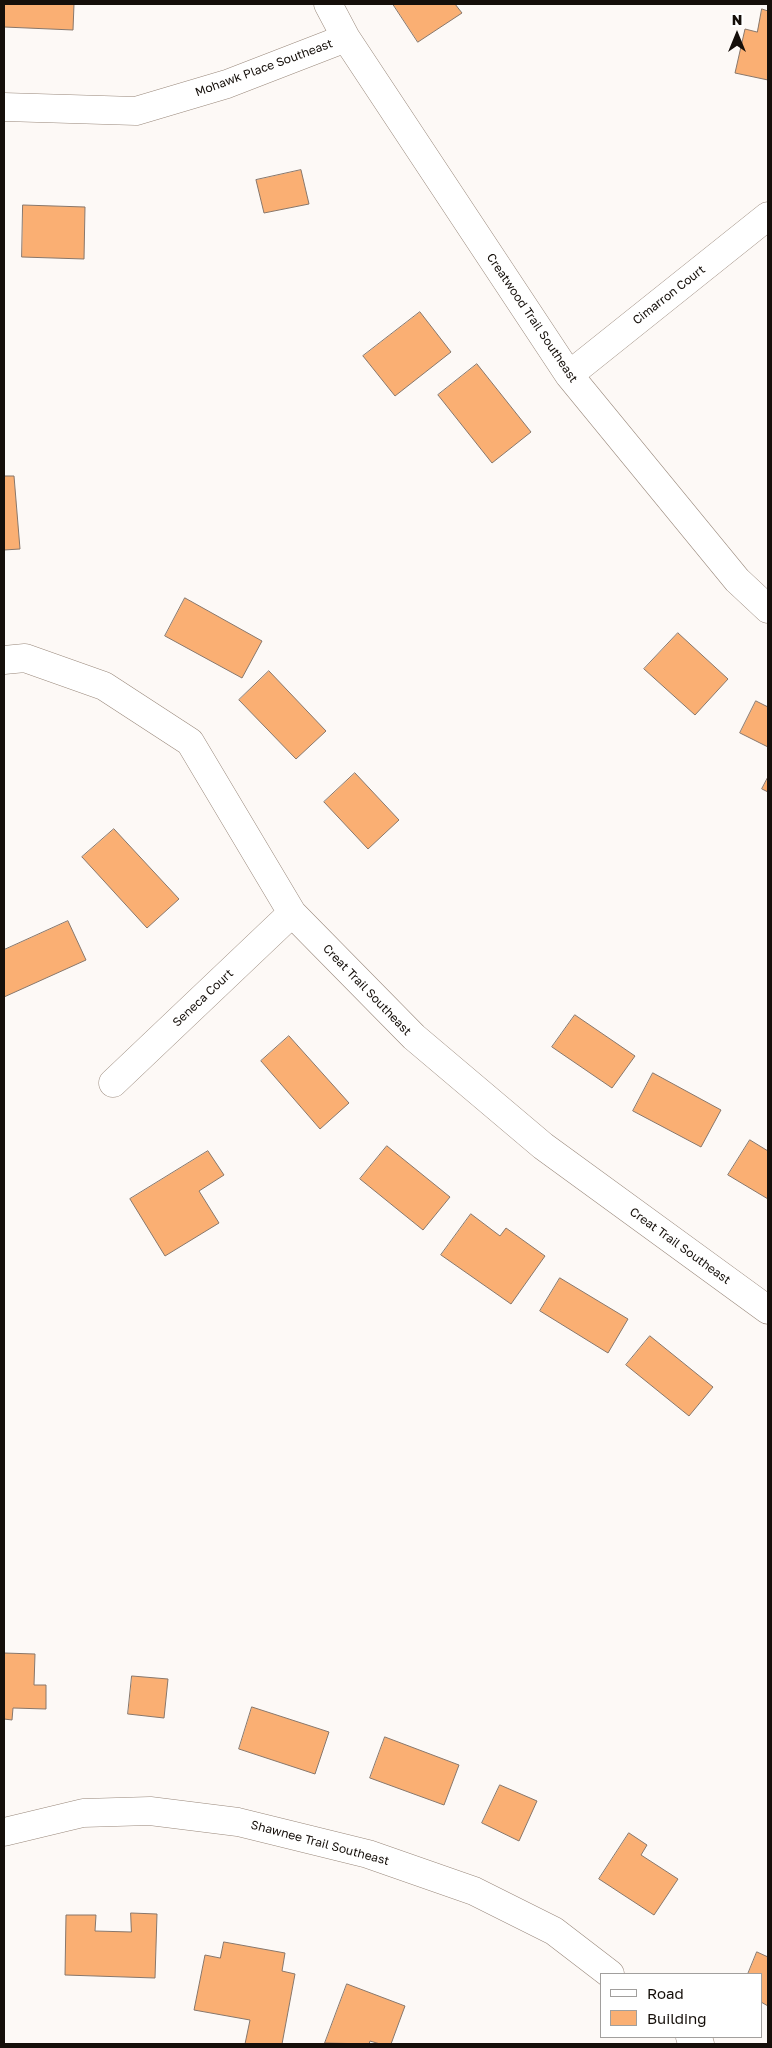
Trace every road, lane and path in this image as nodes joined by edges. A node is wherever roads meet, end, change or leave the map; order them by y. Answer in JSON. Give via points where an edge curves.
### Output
{"nodes":[{"id":1,"x":328,"y":4,"type":"edge"},
{"id":2,"x":346,"y":38,"type":"junction"},
{"id":3,"x":4,"y":108,"type":"edge"},
{"id":4,"x":768,"y":216,"type":"edge"},
{"id":5,"x":569,"y":374,"type":"junction"},
{"id":6,"x":768,"y":609,"type":"edge"},
{"id":7,"x":4,"y":660,"type":"edge"},
{"id":8,"x":292,"y":913,"type":"junction"},
{"id":9,"x":113,"y":1083,"type":"dead end"},
{"id":10,"x":768,"y":1310,"type":"edge"},
{"id":11,"x":4,"y":1832,"type":"edge"},
{"id":12,"x":609,"y":1973,"type":"edge"}],
"edges":[{"from":1,"to":2,"type":"street","name":"Creatwood Trail Southeast"},
{"from":2,"to":3,"type":"street","name":"Mohawk Place Southeast","via":[[227,84],[136,111]]},
{"from":2,"to":5,"type":"street","name":"Creatwood Trail Southeast"},
{"from":4,"to":5,"type":"street","name":"Cimarron Court"},
{"from":5,"to":6,"type":"street","name":"Creatwood Trail Southeast","via":[[737,580]]},
{"from":7,"to":8,"type":"street","name":"Creat Trail Southeast","via":[[25,658],[104,686],[190,742]]},
{"from":8,"to":9,"type":"street","name":"Seneca Court"},
{"from":8,"to":10,"type":"street","name":"Creat Trail Southeast","via":[[414,1037],[543,1146]]},
{"from":11,"to":12,"type":"street","name":"Shawnee Trail Southeast","via":[[83,1813],[150,1811],[238,1822],[368,1854],[474,1891],[554,1931]]}]}
